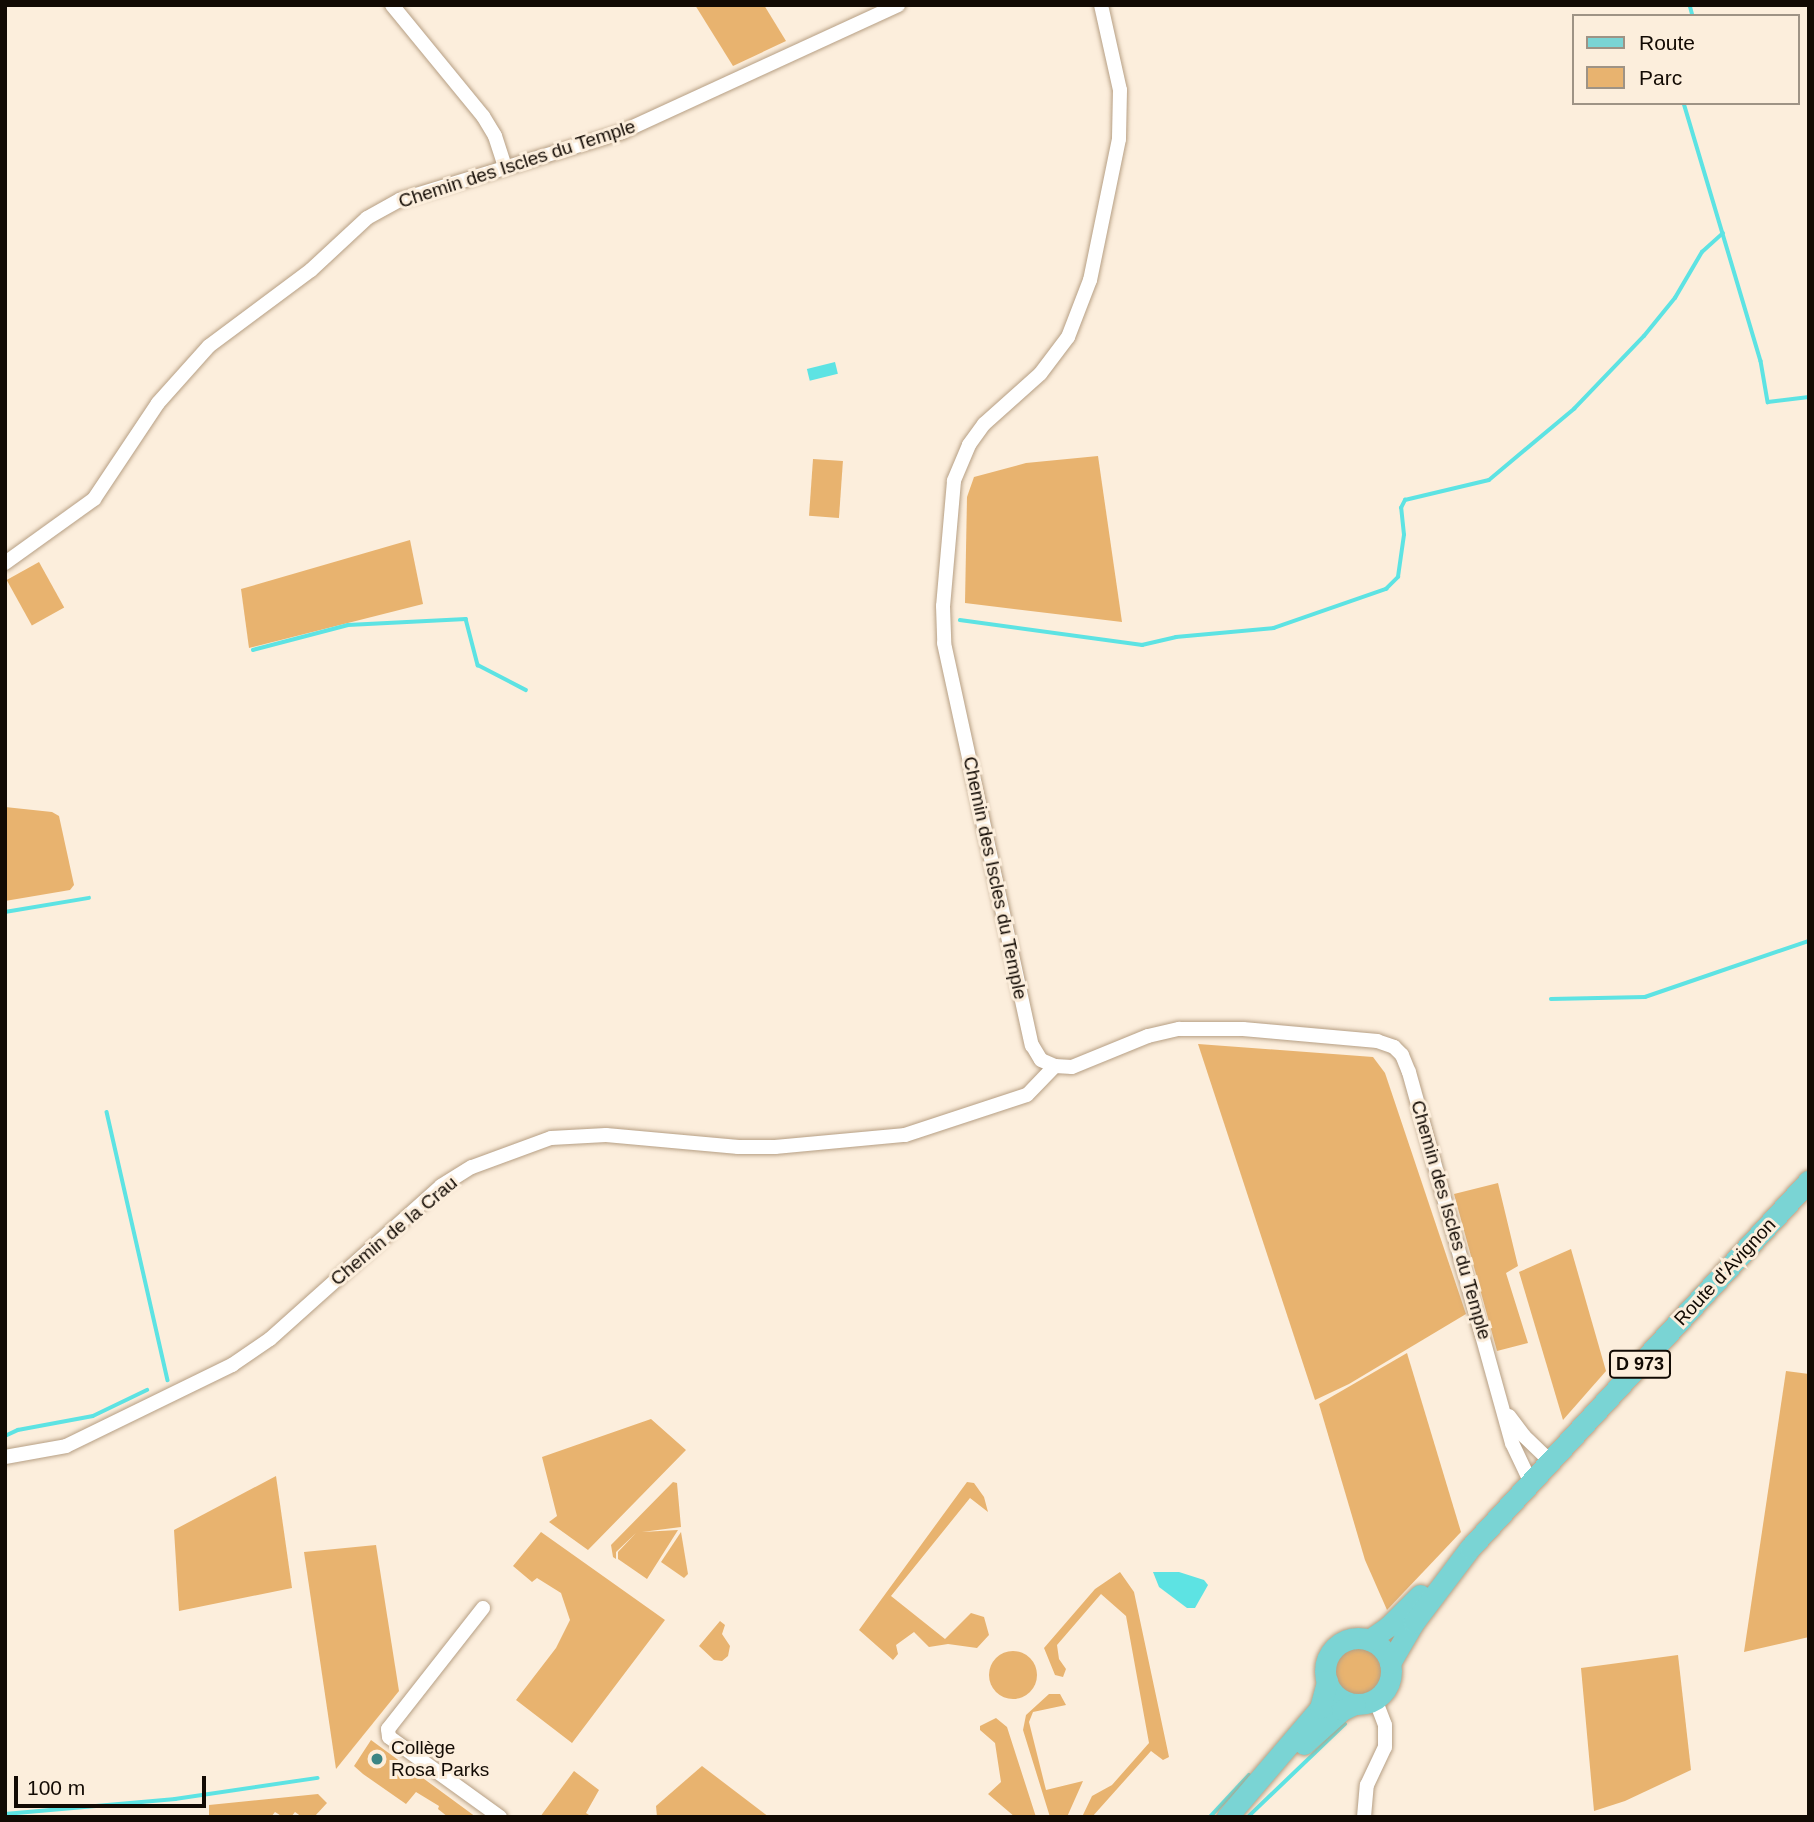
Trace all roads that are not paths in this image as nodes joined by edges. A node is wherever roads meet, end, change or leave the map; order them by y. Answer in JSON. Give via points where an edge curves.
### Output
{"nodes":[{"id":1,"x":393,"y":5,"type":"edge"},
{"id":2,"x":898,"y":5,"type":"edge"},
{"id":3,"x":1101,"y":5,"type":"edge"},
{"id":4,"x":505,"y":166,"type":"junction"},
{"id":5,"x":5,"y":563,"type":"edge"},
{"id":6,"x":1055,"y":1066,"type":"junction"},
{"id":7,"x":1809,"y":1181,"type":"edge"},
{"id":8,"x":1503,"y":1408,"type":"junction"},
{"id":9,"x":5,"y":1457,"type":"edge"},
{"id":10,"x":1550,"y":1461,"type":"junction"},
{"id":11,"x":1531,"y":1483,"type":"junction"},
{"id":12,"x":1471,"y":1548,"type":"junction"},
{"id":13,"x":483,"y":1608,"type":"dead end"},
{"id":14,"x":1369,"y":1640,"type":"junction"},
{"id":15,"x":1390,"y":1663,"type":"junction"},
{"id":16,"x":1327,"y":1681,"type":"junction"},
{"id":17,"x":1365,"y":1702,"type":"junction"},
{"id":18,"x":1231,"y":1812,"type":"edge"},
{"id":19,"x":500,"y":1817,"type":"edge"},
{"id":20,"x":1364,"y":1817,"type":"edge"}],
"edges":[{"from":1,"to":4,"type":"street","via":[[483,116]]},
{"from":2,"to":4,"type":"street","name":"Chemin des Iscles du Temple","via":[[622,132]]},
{"from":3,"to":6,"type":"street","name":"Chemin des Iscles du Temple","via":[[1119,90],[1119,139],[1090,280],[1068,337],[1040,374],[984,424],[969,445],[954,481],[943,606],[944,643],[1024,1014],[1032,1045],[1041,1060]]},
{"from":4,"to":5,"type":"street","name":"Chemin des Iscles du Temple","via":[[400,200],[367,218],[311,270],[209,346],[158,403],[94,499]]},
{"from":6,"to":8,"type":"street","name":"Chemin des Iscles du Temple","via":[[1072,1068],[1148,1036],[1203,1028],[1377,1041],[1394,1047],[1409,1072]]},
{"from":6,"to":9,"type":"street","name":"Chemin de la Crau","via":[[1027,1095],[905,1135],[775,1147],[606,1135],[551,1138],[472,1167],[441,1186],[270,1339],[232,1365],[66,1446]]},
{"from":7,"to":10,"type":"main road","name":"Route d'Avignon","number":"D 973"},
{"from":8,"to":10,"type":"street","name":"Chemin des Iscles du Temple"},
{"from":8,"to":11,"type":"street","name":"Chemin des Iscles du Temple","via":[[1512,1443]]},
{"from":10,"to":11,"type":"main road","name":"Route d'Avignon","number":"D 973"},
{"from":11,"to":12,"type":"main road","name":"Route d'Avignon","number":"D 973"},
{"from":12,"to":14,"type":"main road","name":"Route d'Avignon","number":"D 973"},
{"from":12,"to":15,"type":"main road","name":"Route d'Avignon","number":"D 973","via":[[1414,1622]]},
{"from":13,"to":19,"type":"street","via":[[388,1729],[389,1737]]},
{"from":14,"to":15,"type":"main road","via":[[1385,1651]]},
{"from":14,"to":16,"type":"main road","via":[[1351,1639],[1335,1648],[1326,1667]]},
{"from":15,"to":17,"type":"main road","via":[[1389,1684]]},
{"from":16,"to":17,"type":"main road","via":[[1338,1696]]},
{"from":16,"to":18,"type":"main road","via":[[1320,1708]]},
{"from":17,"to":18,"type":"main road","via":[[1342,1710]]},
{"from":17,"to":20,"type":"street","via":[[1385,1726],[1385,1747],[1367,1785]]}]}
